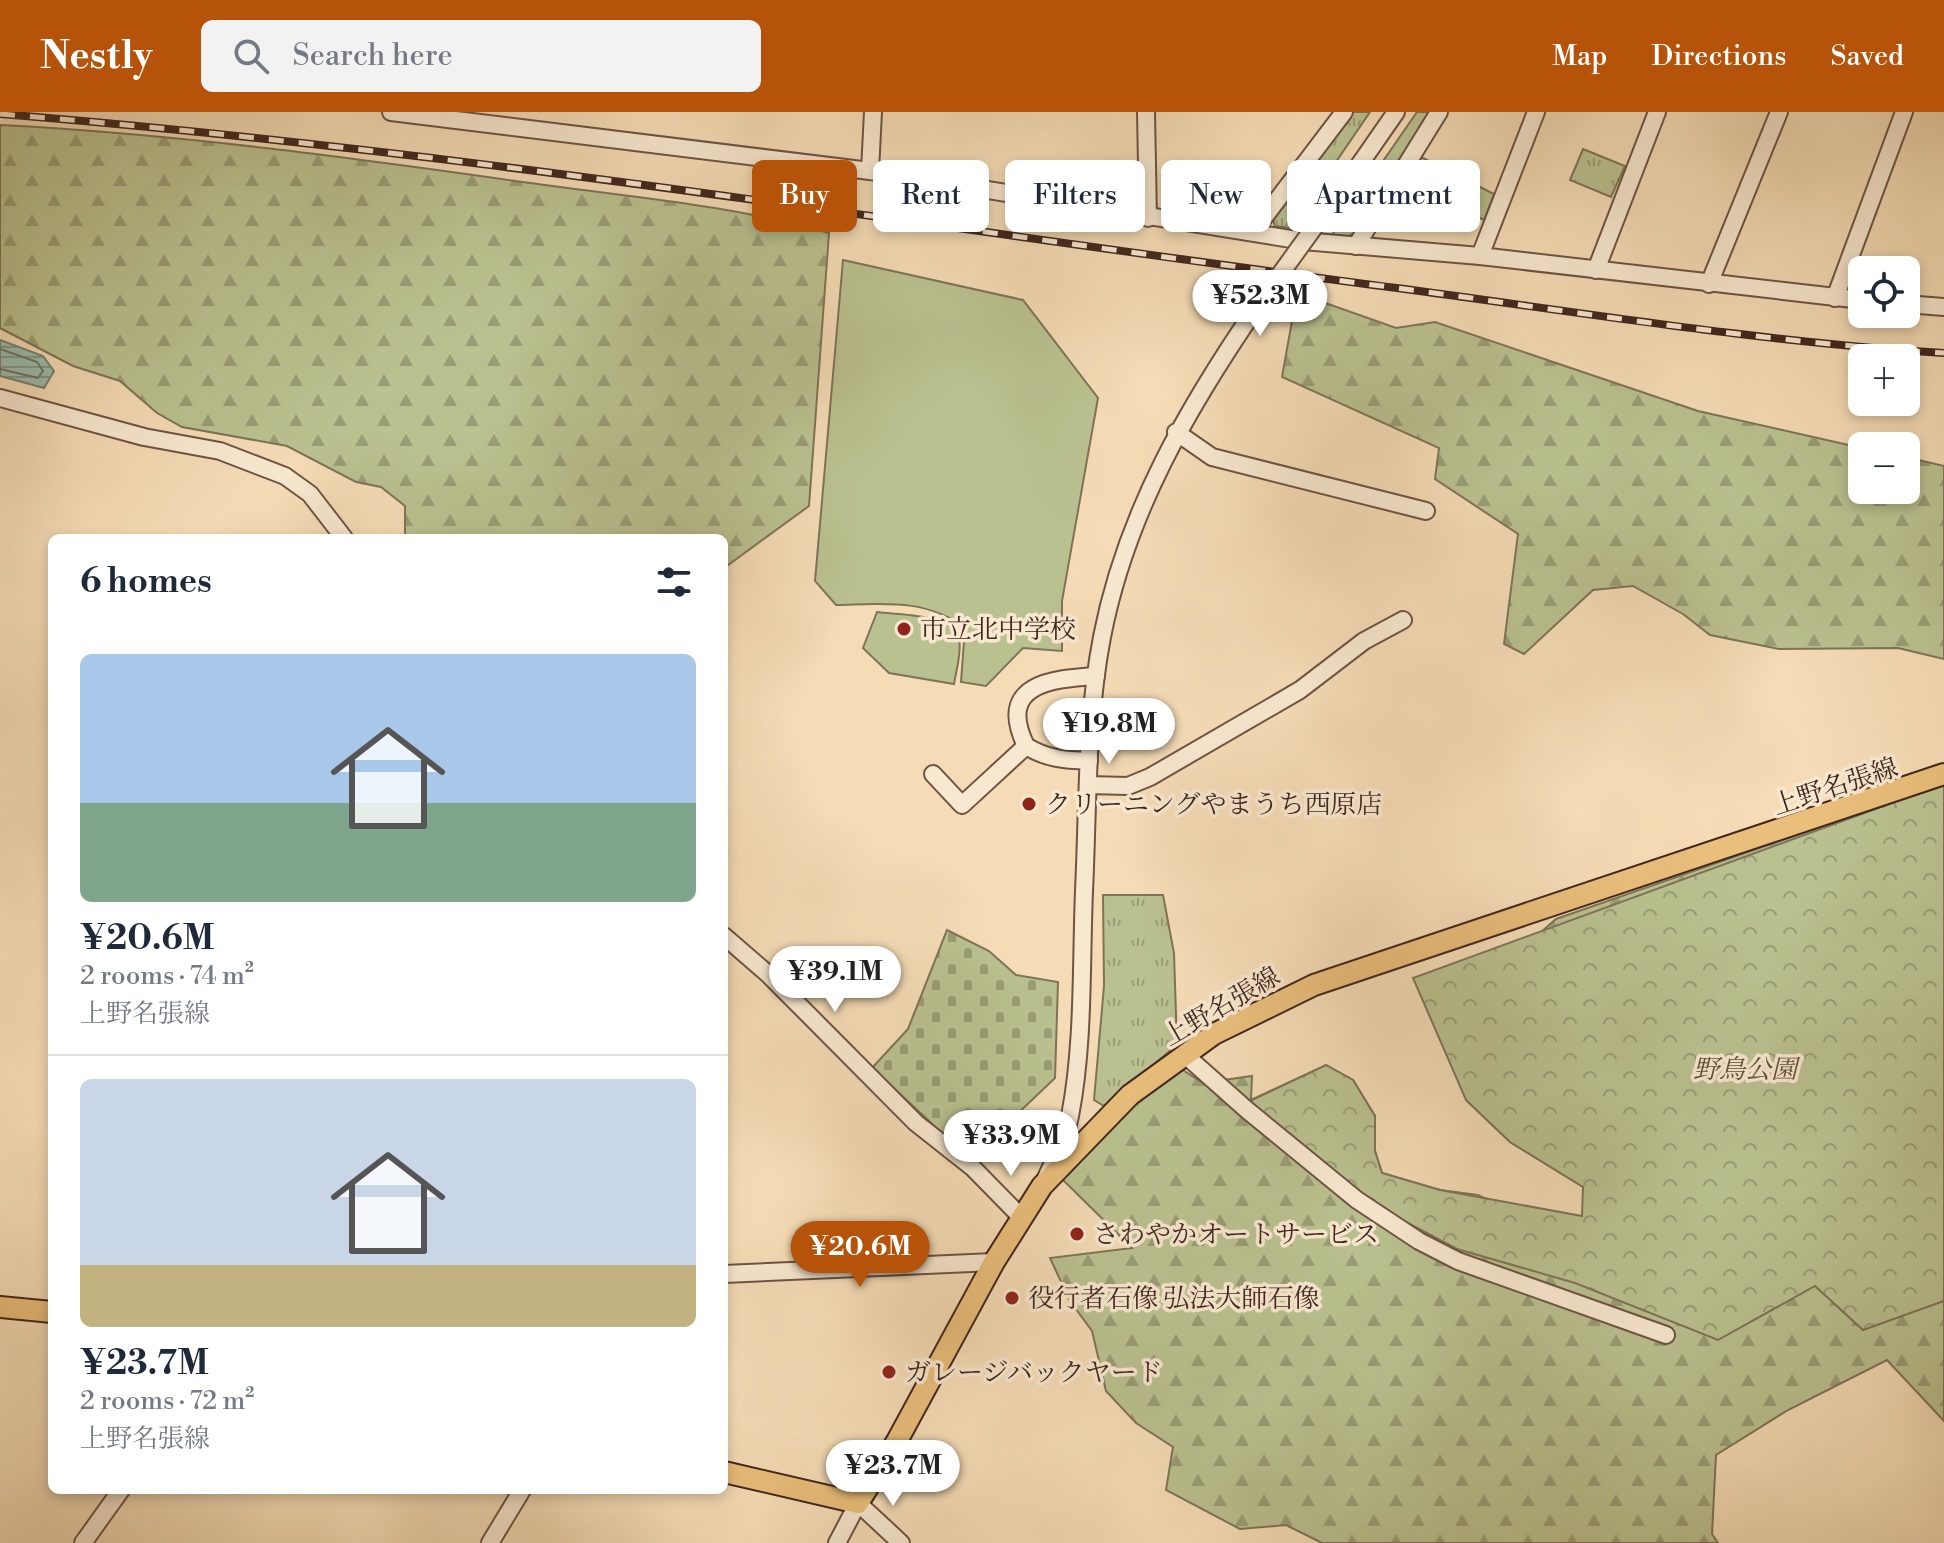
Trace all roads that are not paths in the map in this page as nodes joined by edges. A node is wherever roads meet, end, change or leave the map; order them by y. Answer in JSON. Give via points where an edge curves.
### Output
{"nodes":[{"id":1,"x":391,"y":112,"type":"edge"},
{"id":2,"x":873,"y":112,"type":"edge"},
{"id":3,"x":1146,"y":112,"type":"edge"},
{"id":4,"x":1344,"y":112,"type":"edge"},
{"id":5,"x":1396,"y":112,"type":"edge"},
{"id":6,"x":1439,"y":112,"type":"edge"},
{"id":7,"x":1536,"y":112,"type":"edge"},
{"id":8,"x":1657,"y":112,"type":"edge"},
{"id":9,"x":1779,"y":112,"type":"edge"},
{"id":10,"x":1904,"y":112,"type":"edge"},
{"id":11,"x":870,"y":171,"type":"junction"},
{"id":12,"x":1271,"y":208,"type":"edge"},
{"id":13,"x":1148,"y":218,"type":"junction"},
{"id":14,"x":1161,"y":220,"type":"edge"},
{"id":15,"x":1253,"y":232,"type":"edge"},
{"id":16,"x":1356,"y":246,"type":"junction"},
{"id":17,"x":1480,"y":256,"type":"junction"},
{"id":18,"x":1596,"y":270,"type":"junction"},
{"id":19,"x":1709,"y":284,"type":"junction"},
{"id":20,"x":1835,"y":298,"type":"junction"},
{"id":21,"x":1848,"y":299,"type":"edge"},
{"id":22,"x":1920,"y":305,"type":"edge"},
{"id":23,"x":1944,"y":307,"type":"edge"},
{"id":24,"x":0,"y":398,"type":"edge"},
{"id":25,"x":1176,"y":432,"type":"junction"},
{"id":26,"x":1426,"y":511,"type":"dead end"},
{"id":27,"x":341,"y":534,"type":"edge"},
{"id":28,"x":1403,"y":620,"type":"dead end"},
{"id":29,"x":1096,"y":676,"type":"junction"},
{"id":30,"x":1026,"y":746,"type":"junction"},
{"id":31,"x":1089,"y":761,"type":"junction"},
{"id":32,"x":933,"y":774,"type":"dead end"},
{"id":33,"x":1944,"y":774,"type":"edge"},
{"id":34,"x":1088,"y":785,"type":"junction"},
{"id":35,"x":728,"y":939,"type":"edge"},
{"id":36,"x":1184,"y":1054,"type":"junction"},
{"id":37,"x":1042,"y":1186,"type":"junction"},
{"id":38,"x":1020,"y":1216,"type":"junction"},
{"id":39,"x":994,"y":1262,"type":"junction"},
{"id":40,"x":728,"y":1274,"type":"edge"},
{"id":41,"x":0,"y":1307,"type":"edge"},
{"id":42,"x":48,"y":1312,"type":"edge"},
{"id":43,"x":1666,"y":1335,"type":"dead end"},
{"id":44,"x":728,"y":1473,"type":"edge"},
{"id":45,"x":118,"y":1494,"type":"edge"},
{"id":46,"x":520,"y":1494,"type":"edge"},
{"id":47,"x":858,"y":1503,"type":"junction"},
{"id":48,"x":83,"y":1543,"type":"edge"},
{"id":49,"x":490,"y":1543,"type":"edge"},
{"id":50,"x":837,"y":1543,"type":"edge"},
{"id":51,"x":901,"y":1543,"type":"edge"}],
"edges":[{"from":1,"to":11,"type":"street"},
{"from":2,"to":11,"type":"street"},
{"from":3,"to":13,"type":"street"},
{"from":4,"to":12,"type":"street"},
{"from":5,"to":25,"type":"street","bridge":true,"via":[[1258,305]]},
{"from":6,"to":16,"type":"street"},
{"from":7,"to":17,"type":"street"},
{"from":8,"to":18,"type":"street"},
{"from":9,"to":19,"type":"street"},
{"from":10,"to":20,"type":"street"},
{"from":11,"to":13,"type":"street"},
{"from":13,"to":14,"type":"street"},
{"from":15,"to":16,"type":"street"},
{"from":16,"to":17,"type":"street"},
{"from":17,"to":18,"type":"street"},
{"from":18,"to":19,"type":"street"},
{"from":19,"to":20,"type":"street"},
{"from":20,"to":21,"type":"street"},
{"from":22,"to":23,"type":"street"},
{"from":24,"to":27,"type":"street","via":[[144,437],[220,451],[285,476],[310,494]]},
{"from":25,"to":26,"type":"street","via":[[1212,457]]},
{"from":25,"to":29,"type":"street","via":[[1126,548]]},
{"from":28,"to":34,"type":"street","via":[[1364,641],[1300,690],[1150,777],[1128,786]]},
{"from":29,"to":30,"type":"street","via":[[1047,680],[1032,688],[1018,721]]},
{"from":29,"to":31,"type":"street"},
{"from":30,"to":31,"type":"street","via":[[1045,757]]},
{"from":30,"to":32,"type":"street","via":[[962,805]]},
{"from":31,"to":34,"type":"street"},
{"from":33,"to":36,"type":"main road","name":"上野名張線","via":[[1314,985],[1245,1016]]},
{"from":34,"to":37,"type":"street","via":[[1070,1116]]},
{"from":35,"to":38,"type":"street"},
{"from":36,"to":37,"type":"main road","name":"上野名張線","via":[[1111,1113]]},
{"from":36,"to":43,"type":"street","via":[[1357,1200],[1419,1241],[1458,1261]]},
{"from":37,"to":38,"type":"main road","name":"上野名張線"},
{"from":38,"to":39,"type":"main road","name":"上野名張線"},
{"from":39,"to":40,"type":"street"},
{"from":39,"to":47,"type":"main road","name":"上野名張線"},
{"from":41,"to":42,"type":"main road"},
{"from":44,"to":47,"type":"main road"},
{"from":45,"to":48,"type":"street"},
{"from":46,"to":49,"type":"street"},
{"from":47,"to":50,"type":"street"},
{"from":47,"to":51,"type":"street"}]}
